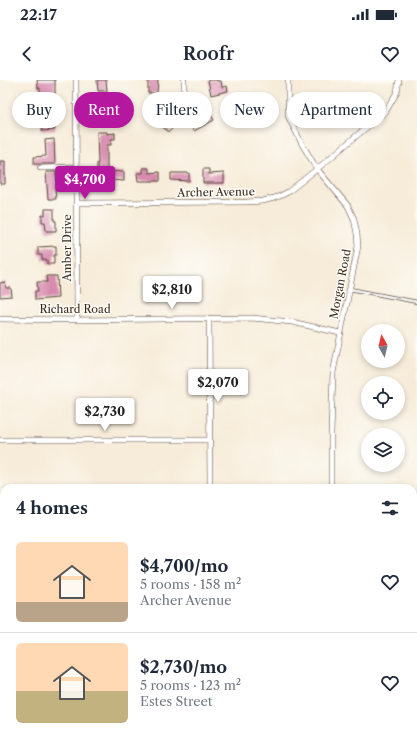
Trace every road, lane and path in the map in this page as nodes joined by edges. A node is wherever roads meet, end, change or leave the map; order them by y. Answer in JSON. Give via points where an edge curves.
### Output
{"nodes":[{"id":1,"x":76,"y":80,"type":"edge"},
{"id":2,"x":184,"y":80,"type":"edge"},
{"id":3,"x":288,"y":80,"type":"edge"},
{"id":4,"x":399,"y":80,"type":"edge"},
{"id":5,"x":184,"y":92,"type":"edge"},
{"id":6,"x":77,"y":167,"type":"junction"},
{"id":7,"x":40,"y":168,"type":"dead end"},
{"id":8,"x":317,"y":169,"type":"junction"},
{"id":9,"x":77,"y":203,"type":"junction"},
{"id":10,"x":349,"y":289,"type":"junction"},
{"id":11,"x":417,"y":302,"type":"edge"},
{"id":12,"x":0,"y":318,"type":"edge"},
{"id":13,"x":209,"y":318,"type":"junction"},
{"id":14,"x":77,"y":320,"type":"junction"},
{"id":15,"x":340,"y":333,"type":"junction"},
{"id":16,"x":0,"y":440,"type":"edge"},
{"id":17,"x":209,"y":440,"type":"junction"},
{"id":18,"x":210,"y":484,"type":"edge"},
{"id":19,"x":331,"y":484,"type":"edge"}],
"edges":[{"from":1,"to":6,"type":"street","name":"Amber Drive"},
{"from":2,"to":5,"type":"street"},
{"from":3,"to":8,"type":"street","name":"Morgan Road","via":[[288,116]]},
{"from":4,"to":8,"type":"street","name":"Archer Avenue","via":[[397,92],[386,111]]},
{"from":6,"to":7,"type":"street"},
{"from":6,"to":9,"type":"street","name":"Amber Drive"},
{"from":8,"to":9,"type":"street","name":"Archer Avenue","via":[[288,192],[263,201]]},
{"from":8,"to":10,"type":"street","name":"Morgan Road","via":[[348,206],[354,219],[358,246]]},
{"from":9,"to":14,"type":"street","name":"Amber Drive"},
{"from":10,"to":11,"type":"lane"},
{"from":10,"to":15,"type":"street","name":"Morgan Road"},
{"from":12,"to":14,"type":"street","name":"Richard Road"},
{"from":13,"to":14,"type":"street","name":"Richard Road"},
{"from":13,"to":15,"type":"street","name":"Richard Road","via":[[271,319]]},
{"from":13,"to":17,"type":"street"},
{"from":15,"to":19,"type":"street","name":"Morgan Road","via":[[333,373]]},
{"from":16,"to":17,"type":"street"},
{"from":17,"to":18,"type":"street"}]}
